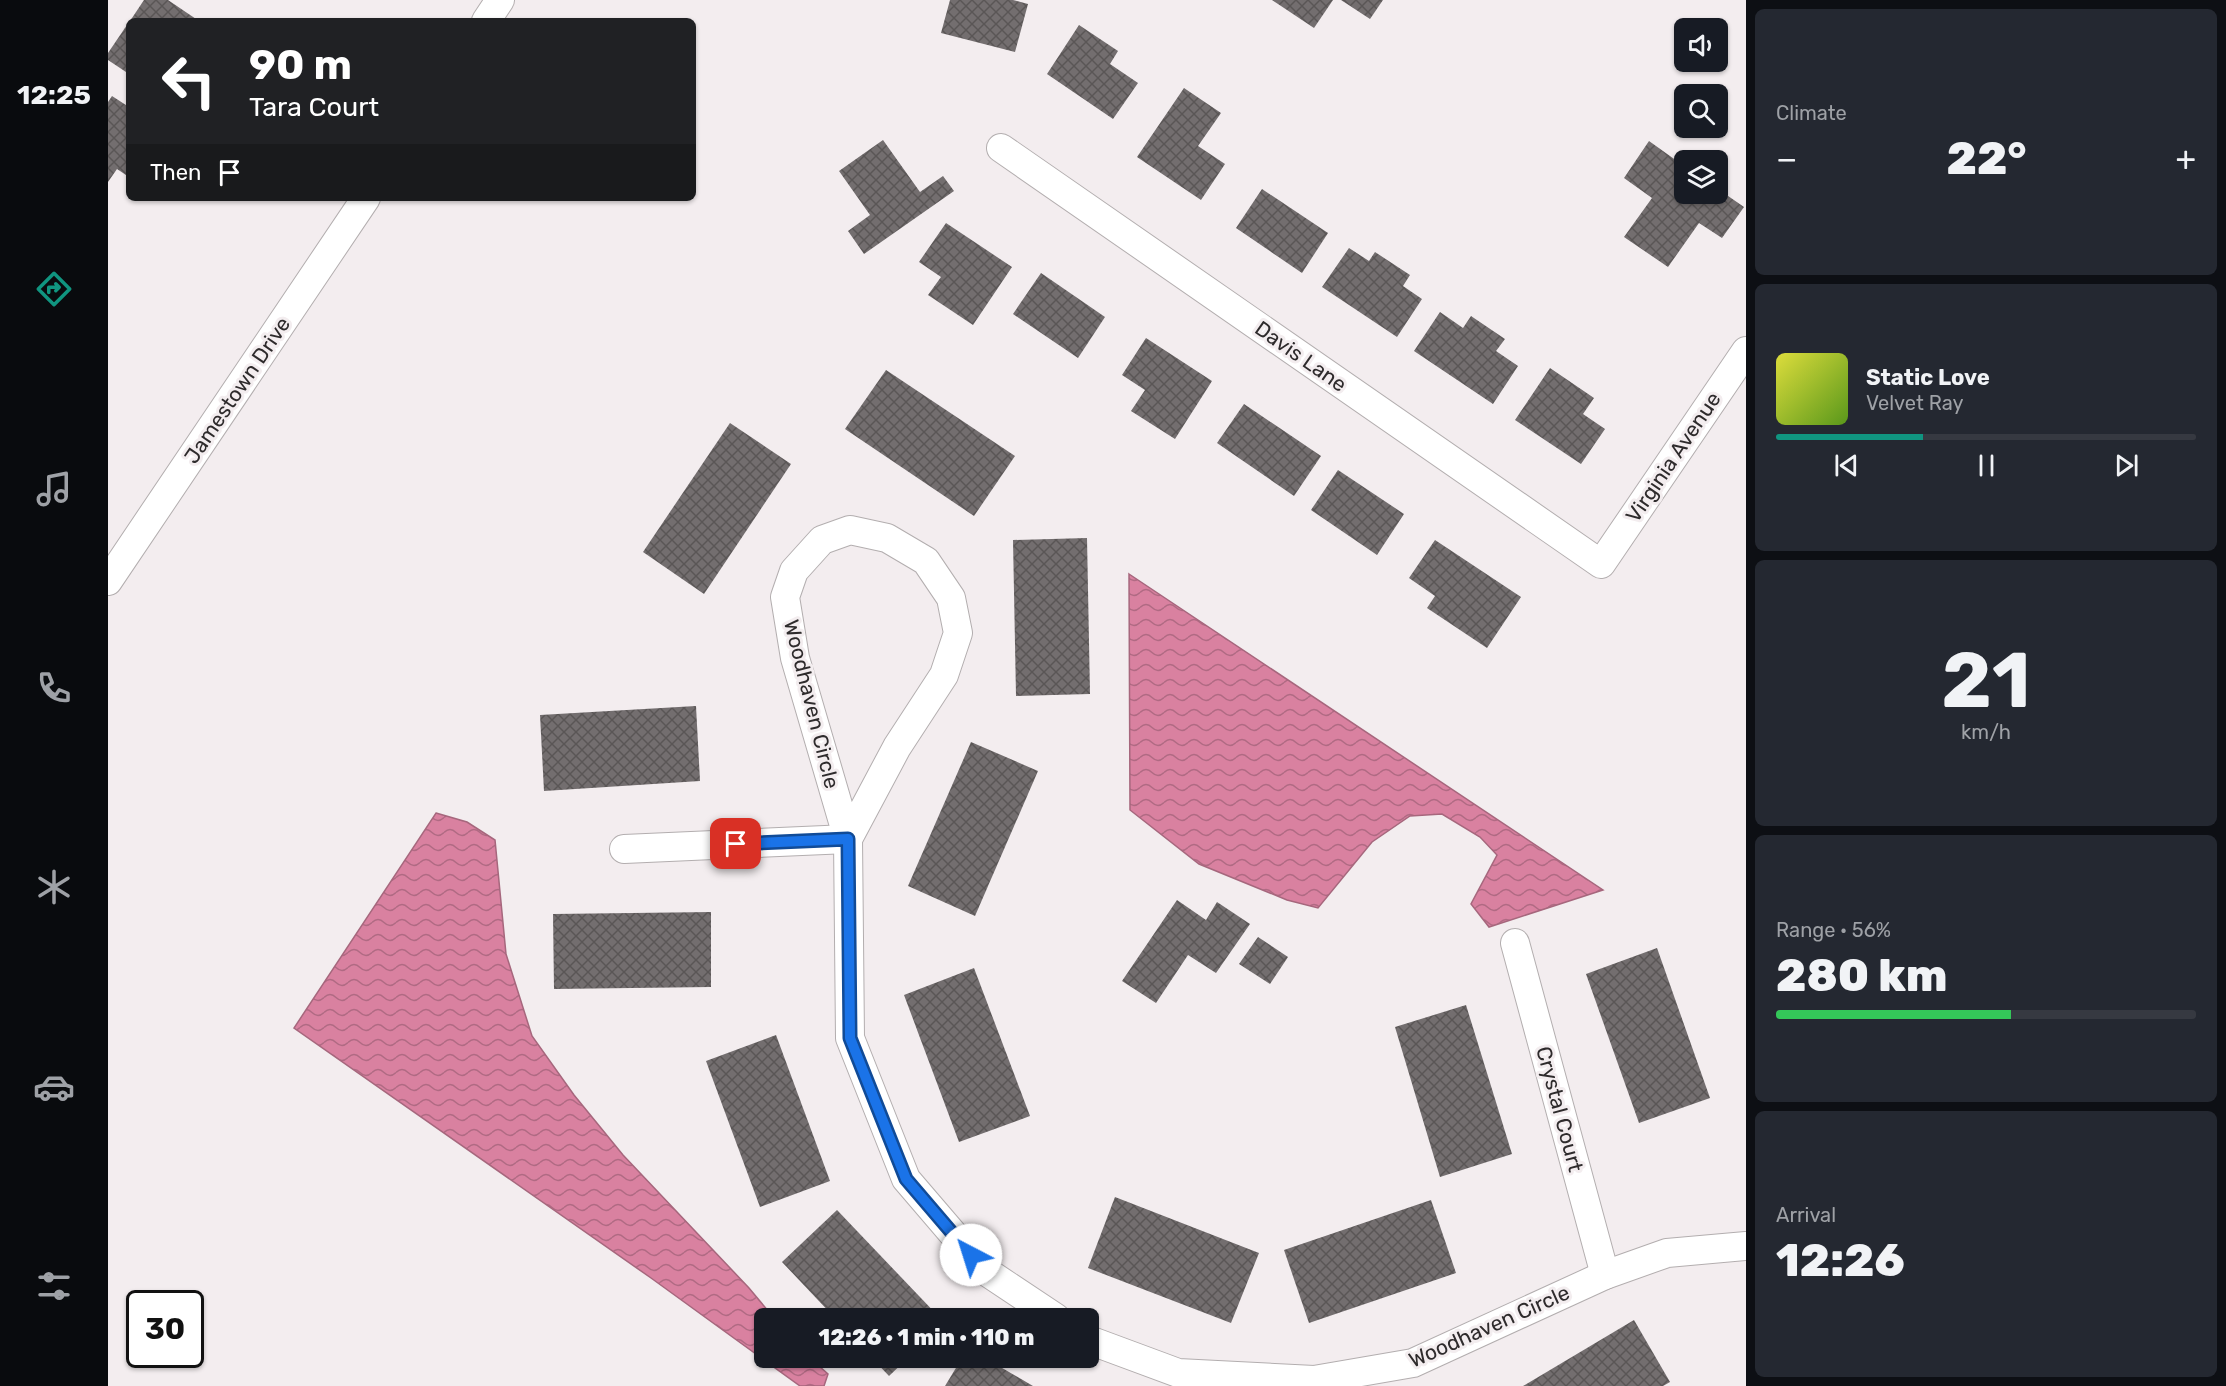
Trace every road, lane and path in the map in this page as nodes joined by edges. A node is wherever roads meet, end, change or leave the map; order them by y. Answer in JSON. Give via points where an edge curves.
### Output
{"nodes":[{"id":1,"x":500,"y":0,"type":"edge"},
{"id":2,"x":488,"y":18,"type":"edge"},
{"id":3,"x":1001,"y":148,"type":"dead end"},
{"id":4,"x":364,"y":201,"type":"edge"},
{"id":5,"x":1746,"y":351,"type":"edge"},
{"id":6,"x":1600,"y":564,"type":"joint"},
{"id":7,"x":108,"y":581,"type":"edge"},
{"id":8,"x":848,"y":839,"type":"junction"},
{"id":9,"x":624,"y":849,"type":"dead end"},
{"id":10,"x":1515,"y":942,"type":"dead end"},
{"id":11,"x":1746,"y":1246,"type":"edge"},
{"id":12,"x":1605,"y":1275,"type":"junction"},
{"id":13,"x":1041,"y":1308,"type":"edge"},
{"id":14,"x":1099,"y":1344,"type":"edge"}],
"edges":[{"from":1,"to":2,"type":"street"},
{"from":3,"to":6,"type":"street","name":"Davis Lane"},
{"from":4,"to":7,"type":"street","name":"Jamestown Drive"},
{"from":5,"to":6,"type":"street","name":"Virginia Avenue"},
{"from":8,"to":8,"type":"street","name":"Woodhaven Circle","via":[[795,658],[785,597],[794,571],[822,540],[850,530],[887,538],[926,561],[951,598],[958,633],[944,675],[897,747]]},
{"from":8,"to":9,"type":"street"},
{"from":8,"to":13,"type":"street","name":"Woodhaven Circle","via":[[850,1038],[906,1179],[984,1270]]},
{"from":10,"to":12,"type":"street","name":"Crystal Court"},
{"from":11,"to":12,"type":"street","name":"Woodhaven Circle","via":[[1667,1253]]},
{"from":12,"to":14,"type":"street","name":"Woodhaven Circle","via":[[1413,1364],[1314,1380],[1178,1373]]}]}
